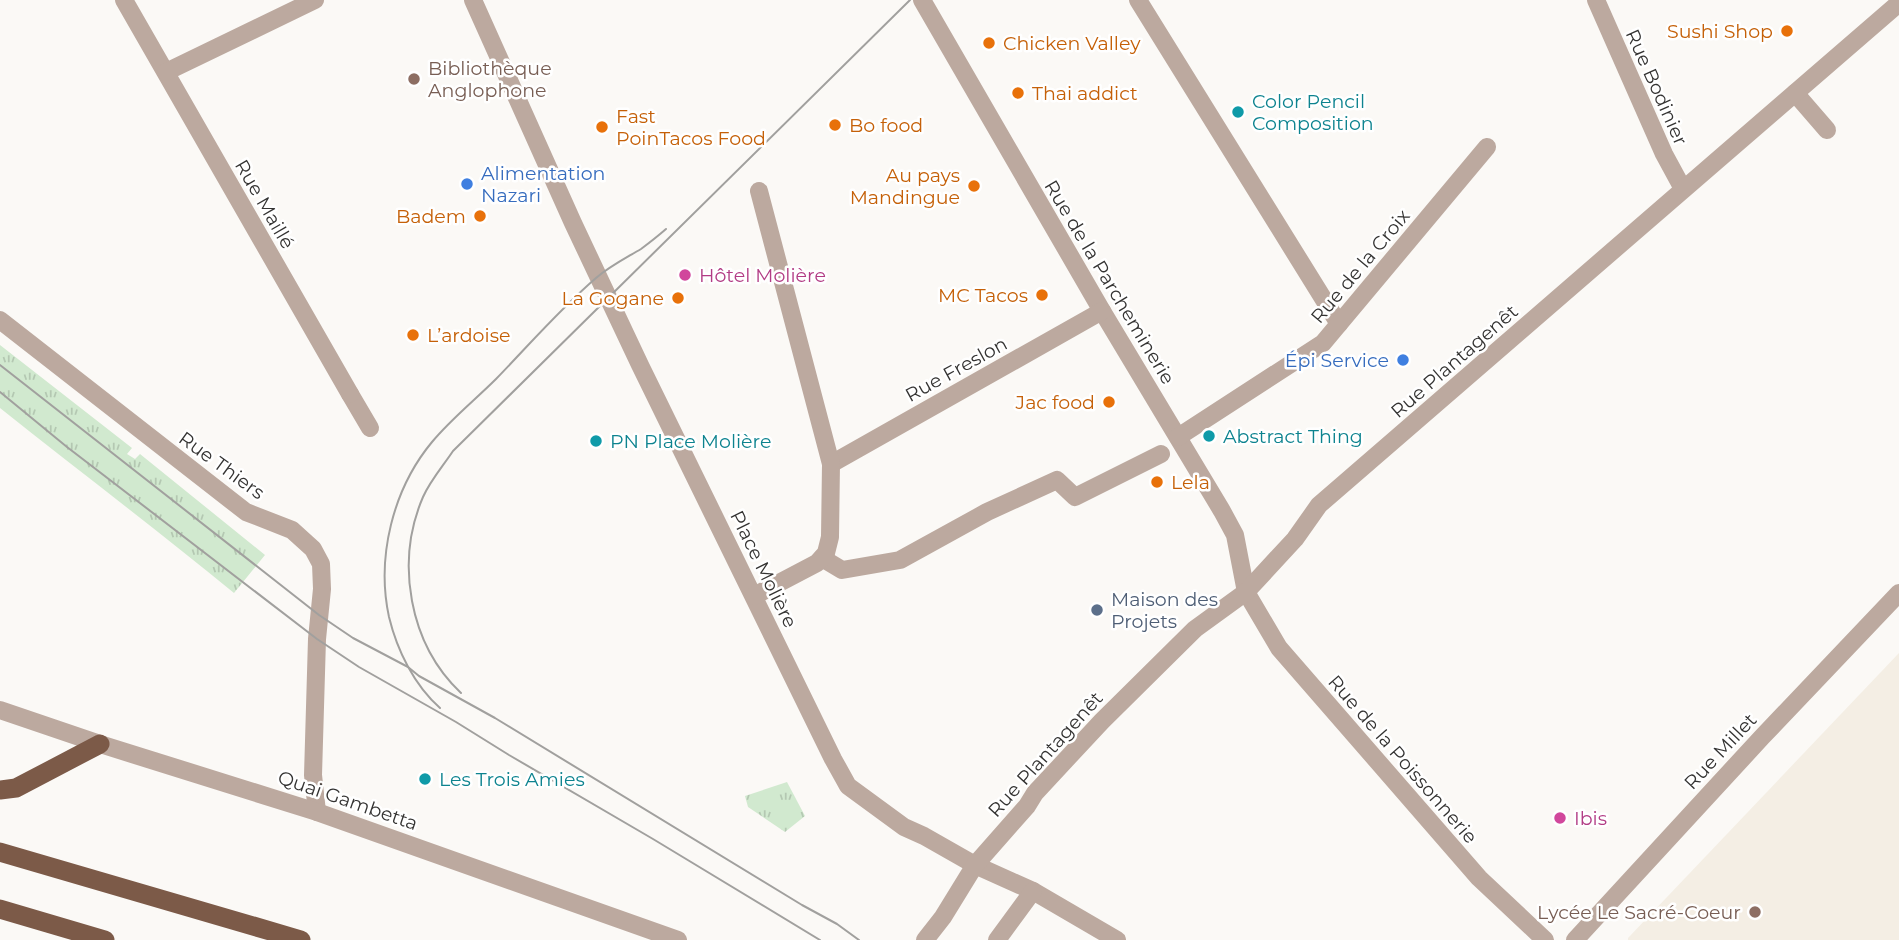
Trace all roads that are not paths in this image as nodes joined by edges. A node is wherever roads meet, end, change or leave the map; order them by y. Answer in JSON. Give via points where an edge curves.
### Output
{"nodes":[{"id":1,"x":124,"y":0,"type":"edge"},
{"id":2,"x":316,"y":0,"type":"edge"},
{"id":3,"x":474,"y":0,"type":"edge"},
{"id":4,"x":922,"y":0,"type":"edge"},
{"id":5,"x":1138,"y":0,"type":"edge"},
{"id":6,"x":1596,"y":0,"type":"edge"},
{"id":7,"x":1899,"y":3,"type":"edge"},
{"id":8,"x":166,"y":72,"type":"junction"},
{"id":9,"x":1795,"y":93,"type":"junction"},
{"id":10,"x":1827,"y":130,"type":"dead end"},
{"id":11,"x":1487,"y":147,"type":"dead end"},
{"id":12,"x":1684,"y":189,"type":"junction"},
{"id":13,"x":759,"y":191,"type":"dead end"},
{"id":14,"x":1102,"y":312,"type":"junction"},
{"id":15,"x":0,"y":320,"type":"edge"},
{"id":16,"x":1339,"y":324,"type":"junction"},
{"id":17,"x":370,"y":428,"type":"dead end"},
{"id":18,"x":1178,"y":437,"type":"junction"},
{"id":19,"x":1161,"y":454,"type":"dead end"},
{"id":20,"x":831,"y":464,"type":"junction"},
{"id":21,"x":822,"y":558,"type":"junction"},
{"id":22,"x":1246,"y":592,"type":"junction"},
{"id":23,"x":1899,"y":593,"type":"edge"},
{"id":24,"x":754,"y":596,"type":"junction"},
{"id":25,"x":0,"y":710,"type":"edge"},
{"id":26,"x":100,"y":744,"type":"junction"},
{"id":27,"x":0,"y":790,"type":"edge"},
{"id":28,"x":317,"y":812,"type":"junction"},
{"id":29,"x":0,"y":852,"type":"edge"},
{"id":30,"x":975,"y":865,"type":"junction"},
{"id":31,"x":1034,"y":891,"type":"junction"},
{"id":32,"x":0,"y":909,"type":"edge"},
{"id":33,"x":105,"y":940,"type":"edge"},
{"id":34,"x":301,"y":940,"type":"edge"},
{"id":35,"x":678,"y":940,"type":"edge"},
{"id":36,"x":925,"y":940,"type":"edge"},
{"id":37,"x":997,"y":940,"type":"edge"},
{"id":38,"x":1117,"y":940,"type":"edge"},
{"id":39,"x":1545,"y":940,"type":"edge"},
{"id":40,"x":1574,"y":940,"type":"edge"}],
"edges":[{"from":1,"to":8,"type":"street","name":"Rue Maillé"},
{"from":2,"to":8,"type":"street"},
{"from":3,"to":24,"type":"street","name":"Place Molière","via":[[640,365]]},
{"from":4,"to":14,"type":"street","name":"Rue de la Parcheminerie"},
{"from":5,"to":16,"type":"street"},
{"from":6,"to":12,"type":"street","name":"Rue Bodinier"},
{"from":7,"to":9,"type":"street","name":"Rue Plantagenêt"},
{"from":8,"to":17,"type":"street","name":"Rue Maillé"},
{"from":9,"to":10,"type":"street"},
{"from":9,"to":12,"type":"street","name":"Rue Plantagenêt"},
{"from":11,"to":16,"type":"street","name":"Rue de la Croix"},
{"from":12,"to":22,"type":"street","name":"Rue Plantagenêt","via":[[1319,505]]},
{"from":13,"to":20,"type":"street"},
{"from":14,"to":18,"type":"street","name":"Rue de la Parcheminerie"},
{"from":14,"to":20,"type":"street","name":"Rue Freslon"},
{"from":15,"to":28,"type":"street","name":"Rue Thiers","via":[[246,512],[292,530],[313,549],[321,564],[322,589],[313,775]]},
{"from":16,"to":18,"type":"street","name":"Rue de la Croix","via":[[1323,343]]},
{"from":18,"to":22,"type":"street","name":"Rue de la Parcheminerie","via":[[1235,535]]},
{"from":19,"to":21,"type":"street","via":[[1075,497],[1057,480],[900,560],[842,570]]},
{"from":20,"to":21,"type":"street","via":[[830,537]]},
{"from":21,"to":24,"type":"street"},
{"from":22,"to":30,"type":"street","name":"Rue Plantagenêt","via":[[1195,629],[1102,721]]},
{"from":22,"to":39,"type":"street","name":"Rue de la Poissonnerie","via":[[1279,648],[1479,878]]},
{"from":23,"to":40,"type":"street","name":"Rue Millet"},
{"from":24,"to":30,"type":"street","name":"Place Molière","via":[[848,786],[904,827]]},
{"from":25,"to":26,"type":"street","name":"Quai Gambetta"},
{"from":26,"to":27,"type":"highway","via":[[16,788]]},
{"from":26,"to":28,"type":"street","name":"Quai Gambetta"},
{"from":28,"to":35,"type":"street","name":"Quai Gambetta"},
{"from":29,"to":34,"type":"highway"},
{"from":30,"to":31,"type":"street","name":"Place Molière"},
{"from":30,"to":36,"type":"street","name":"Rue Plantagenêt"},
{"from":31,"to":37,"type":"street"},
{"from":31,"to":38,"type":"street","name":"Place Molière"},
{"from":32,"to":33,"type":"highway"}]}
